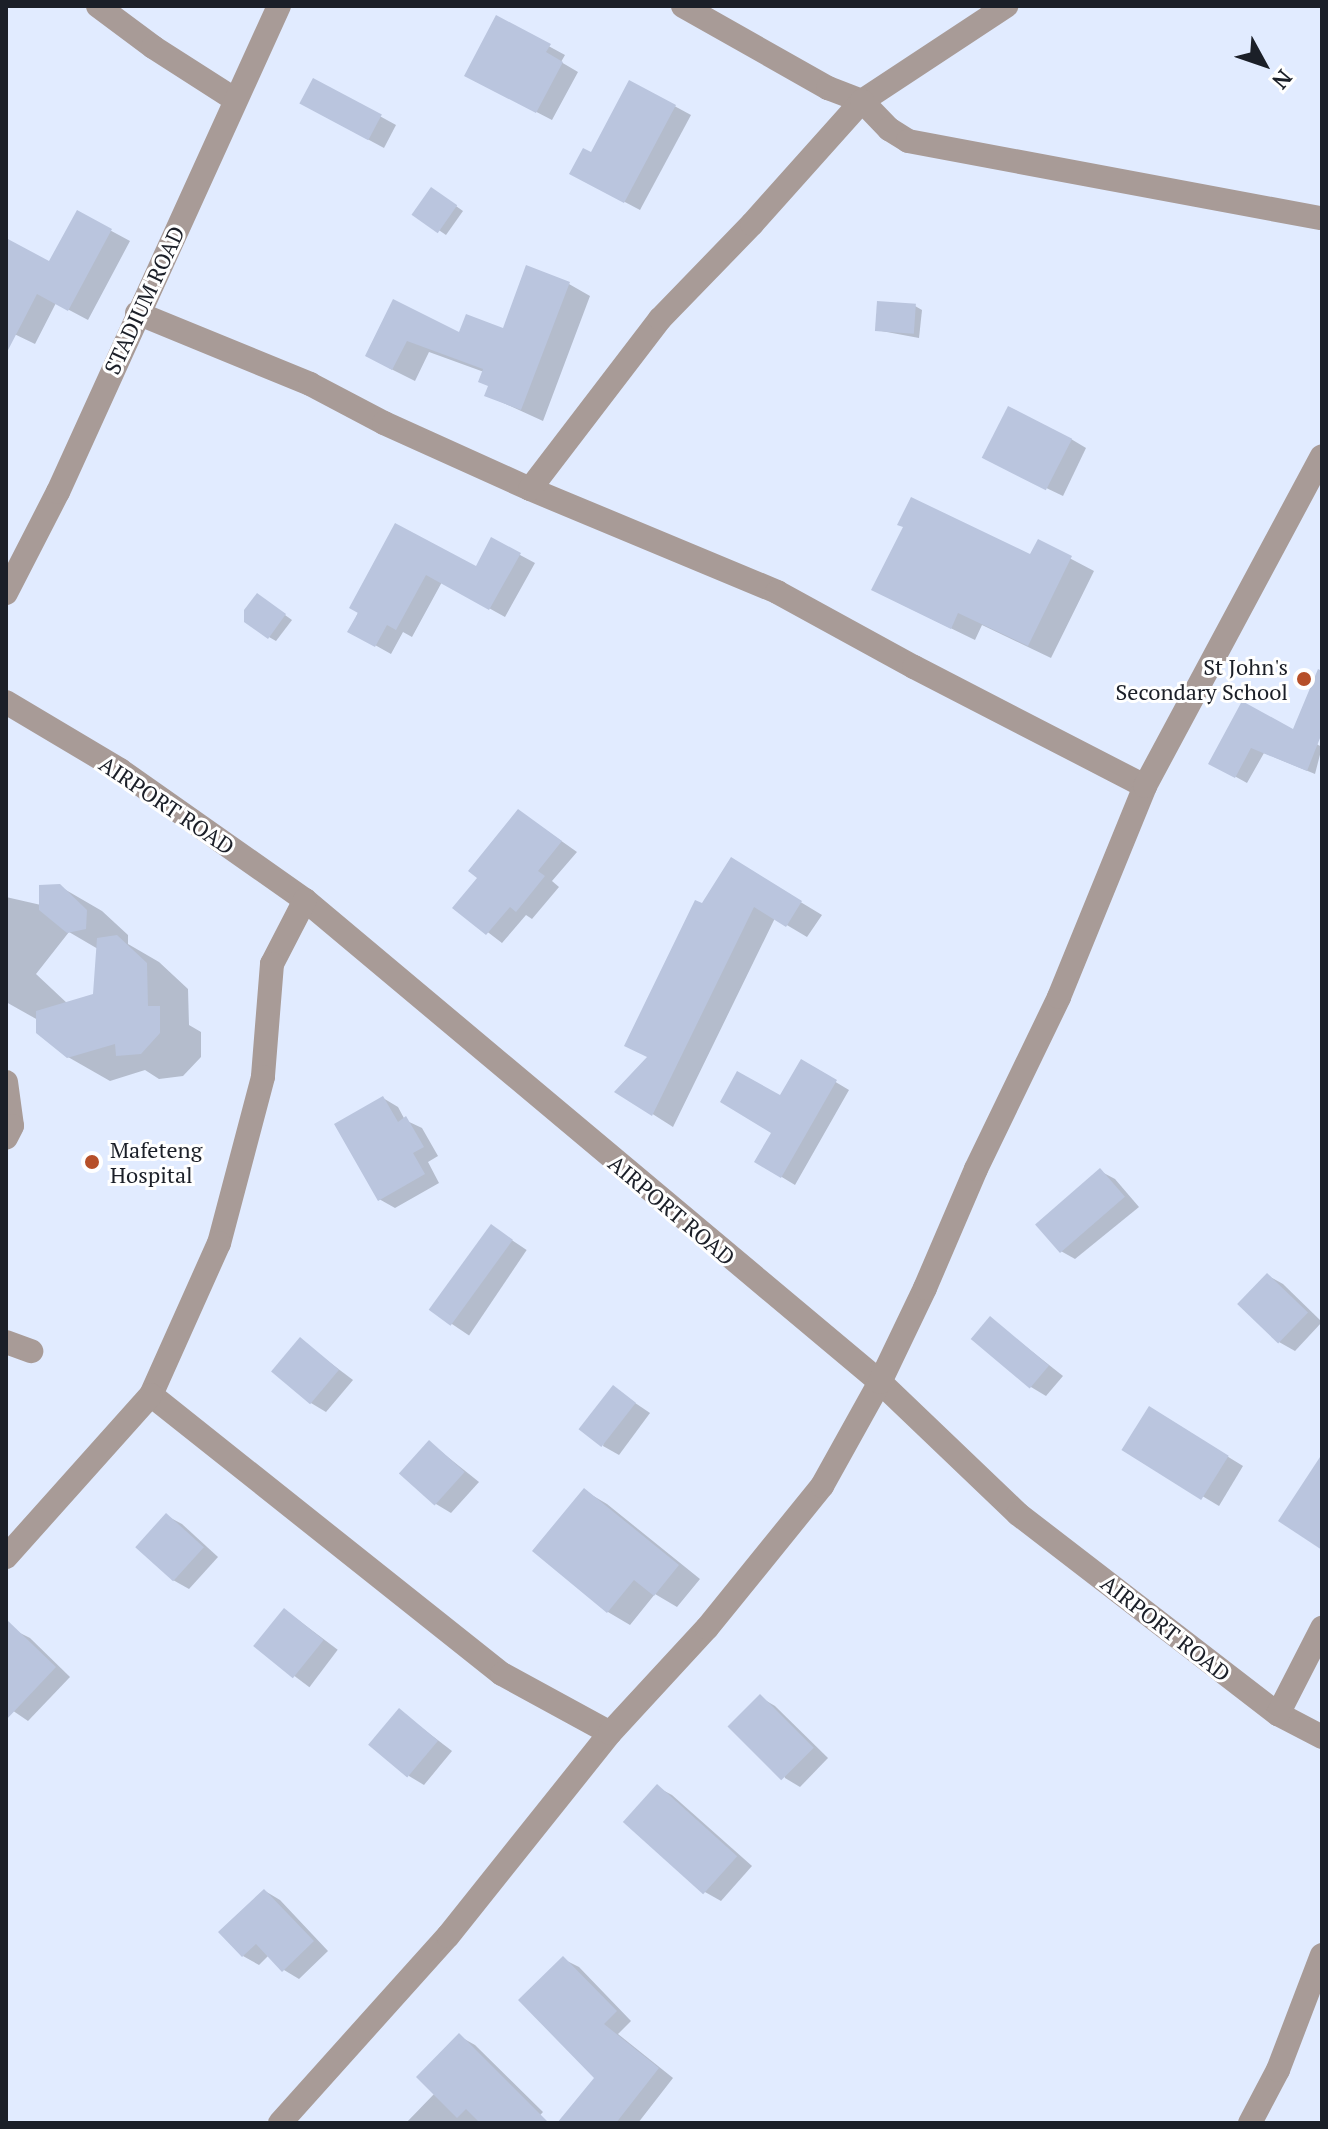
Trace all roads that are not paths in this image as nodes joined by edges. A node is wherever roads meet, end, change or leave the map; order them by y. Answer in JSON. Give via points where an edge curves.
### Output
{"nodes":[{"id":1,"x":98,"y":6,"type":"edge"},
{"id":2,"x":279,"y":6,"type":"edge"},
{"id":3,"x":683,"y":6,"type":"edge"},
{"id":4,"x":1006,"y":6,"type":"edge"},
{"id":5,"x":236,"y":100,"type":"junction"},
{"id":6,"x":862,"y":101,"type":"junction"},
{"id":7,"x":1320,"y":218,"type":"dead end"},
{"id":8,"x":137,"y":313,"type":"junction"},
{"id":9,"x":1322,"y":456,"type":"edge"},
{"id":10,"x":530,"y":489,"type":"junction"},
{"id":11,"x":6,"y":593,"type":"edge"},
{"id":12,"x":6,"y":702,"type":"edge"},
{"id":13,"x":1145,"y":786,"type":"junction"},
{"id":14,"x":305,"y":900,"type":"junction"},
{"id":15,"x":6,"y":1082,"type":"edge"},
{"id":16,"x":6,"y":1138,"type":"edge"},
{"id":17,"x":6,"y":1342,"type":"edge"},
{"id":18,"x":31,"y":1351,"type":"dead end"},
{"id":19,"x":880,"y":1382,"type":"junction"},
{"id":20,"x":151,"y":1395,"type":"junction"},
{"id":21,"x":6,"y":1557,"type":"edge"},
{"id":22,"x":1322,"y":1628,"type":"edge"},
{"id":23,"x":1278,"y":1714,"type":"junction"},
{"id":24,"x":610,"y":1733,"type":"junction"},
{"id":25,"x":1322,"y":1737,"type":"edge"},
{"id":26,"x":1322,"y":1955,"type":"edge"},
{"id":27,"x":280,"y":2123,"type":"edge"},
{"id":28,"x":1250,"y":2123,"type":"edge"}],
"edges":[{"from":1,"to":5,"type":"street"},
{"from":2,"to":5,"type":"street","name":"STADIUM ROAD"},
{"from":3,"to":6,"type":"street","via":[[828,88]]},
{"from":4,"to":6,"type":"street"},
{"from":5,"to":8,"type":"street","name":"STADIUM ROAD"},
{"from":6,"to":7,"type":"street","via":[[908,141]]},
{"from":6,"to":10,"type":"street","via":[[660,319]]},
{"from":8,"to":10,"type":"street","via":[[310,384]]},
{"from":8,"to":11,"type":"street","name":"STADIUM ROAD","via":[[58,492]]},
{"from":9,"to":13,"type":"street"},
{"from":10,"to":13,"type":"street","via":[[777,592]]},
{"from":12,"to":14,"type":"street","name":"AIRPORT ROAD","via":[[120,770]]},
{"from":13,"to":19,"type":"street","via":[[1059,997]]},
{"from":14,"to":19,"type":"street","name":"AIRPORT ROAD"},
{"from":14,"to":20,"type":"street","via":[[272,964],[263,1077],[219,1243]]},
{"from":15,"to":16,"type":"street","via":[[12,1126]]},
{"from":17,"to":18,"type":"street"},
{"from":19,"to":23,"type":"street","name":"AIRPORT ROAD","via":[[1018,1514]]},
{"from":19,"to":24,"type":"street","via":[[822,1486],[707,1628]]},
{"from":20,"to":21,"type":"street"},
{"from":20,"to":24,"type":"street","via":[[502,1674]]},
{"from":22,"to":23,"type":"street"},
{"from":23,"to":25,"type":"street","name":"AIRPORT ROAD"},
{"from":24,"to":27,"type":"street","via":[[448,1936]]},
{"from":26,"to":28,"type":"street","via":[[1278,2070]]}]}
